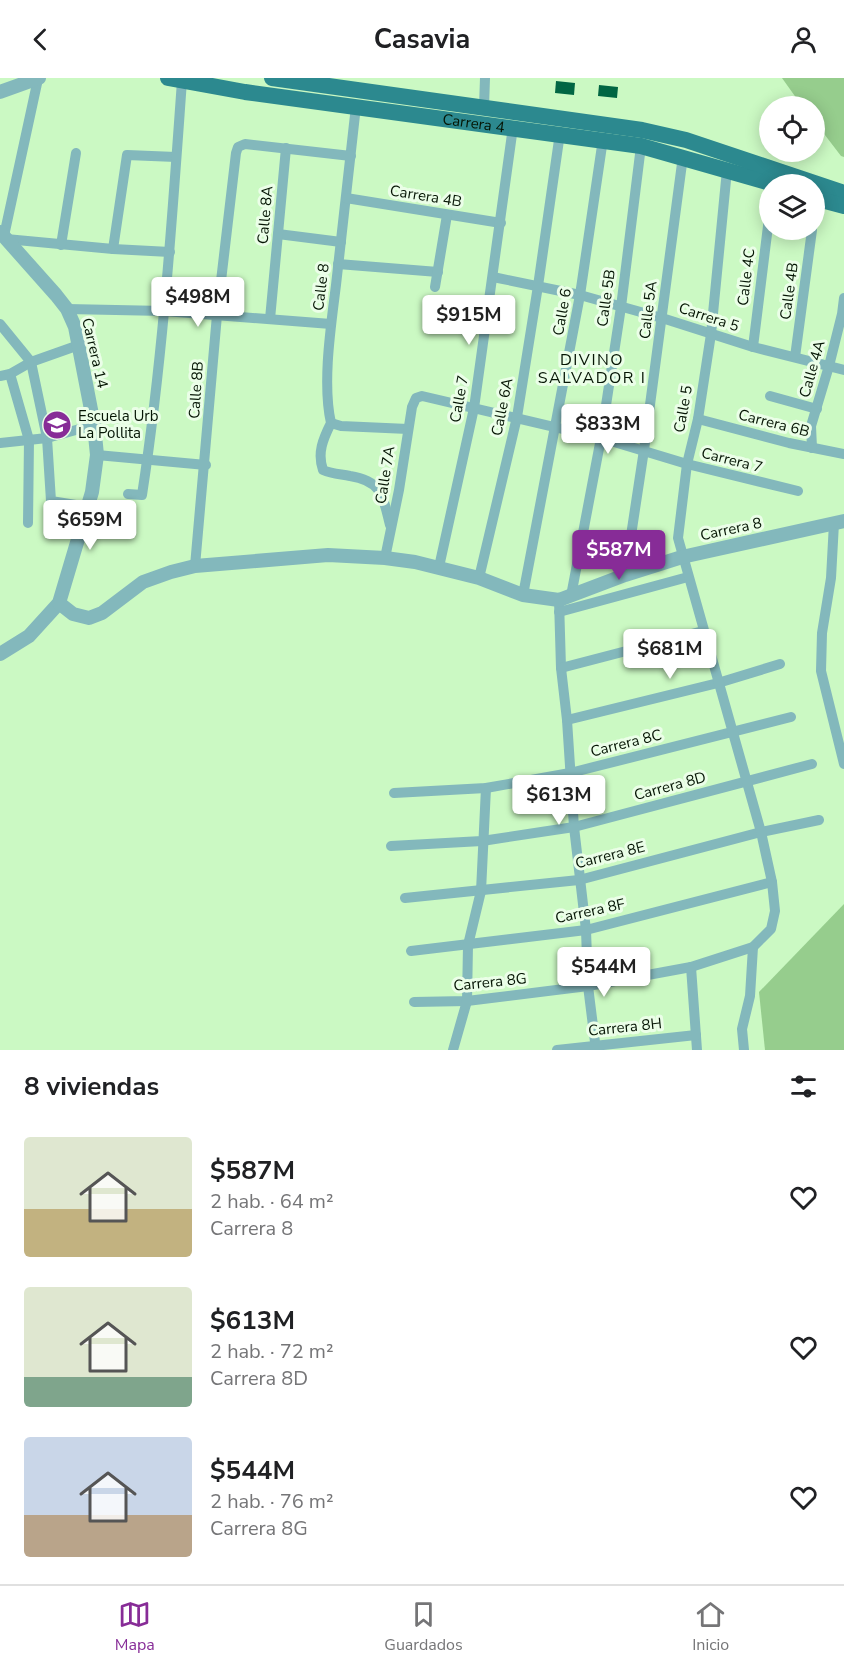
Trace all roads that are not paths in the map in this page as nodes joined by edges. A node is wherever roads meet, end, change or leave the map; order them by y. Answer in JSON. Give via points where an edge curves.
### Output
{"nodes":[{"id":1,"x":38,"y":78,"type":"edge"},
{"id":2,"x":272,"y":78,"type":"edge"},
{"id":3,"x":484,"y":78,"type":"edge"},
{"id":4,"x":175,"y":80,"type":"edge"},
{"id":5,"x":0,"y":92,"type":"edge"},
{"id":6,"x":356,"y":106,"type":"junction"},
{"id":7,"x":484,"y":107,"type":"junction"},
{"id":8,"x":513,"y":127,"type":"junction"},
{"id":9,"x":560,"y":133,"type":"junction"},
{"id":10,"x":603,"y":139,"type":"junction"},
{"id":11,"x":641,"y":146,"type":"junction"},
{"id":12,"x":286,"y":148,"type":"junction"},
{"id":13,"x":76,"y":153,"type":"dead end"},
{"id":14,"x":351,"y":156,"type":"junction"},
{"id":15,"x":683,"y":156,"type":"junction"},
{"id":16,"x":176,"y":157,"type":"junction"},
{"id":17,"x":727,"y":170,"type":"junction"},
{"id":18,"x":759,"y":180,"type":"edge"},
{"id":19,"x":844,"y":193,"type":"edge"},
{"id":20,"x":346,"y":198,"type":"junction"},
{"id":21,"x":825,"y":204,"type":"edge"},
{"id":22,"x":844,"y":206,"type":"edge"},
{"id":23,"x":447,"y":215,"type":"junction"},
{"id":24,"x":501,"y":223,"type":"junction"},
{"id":25,"x":278,"y":234,"type":"junction"},
{"id":26,"x":3,"y":236,"type":"edge"},
{"id":27,"x":766,"y":240,"type":"edge"},
{"id":28,"x":811,"y":240,"type":"edge"},
{"id":29,"x":341,"y":242,"type":"junction"},
{"id":30,"x":61,"y":245,"type":"junction"},
{"id":31,"x":113,"y":249,"type":"junction"},
{"id":32,"x":170,"y":252,"type":"junction"},
{"id":33,"x":338,"y":264,"type":"junction"},
{"id":34,"x":438,"y":272,"type":"junction"},
{"id":35,"x":493,"y":277,"type":"junction"},
{"id":36,"x":538,"y":286,"type":"junction"},
{"id":37,"x":435,"y":287,"type":"dead end"},
{"id":38,"x":580,"y":295,"type":"junction"},
{"id":39,"x":844,"y":298,"type":"edge"},
{"id":40,"x":621,"y":307,"type":"junction"},
{"id":41,"x":67,"y":309,"type":"junction"},
{"id":42,"x":164,"y":311,"type":"junction"},
{"id":43,"x":217,"y":315,"type":"junction"},
{"id":44,"x":662,"y":318,"type":"junction"},
{"id":45,"x":270,"y":319,"type":"junction"},
{"id":46,"x":331,"y":324,"type":"junction"},
{"id":47,"x":1,"y":328,"type":"edge"},
{"id":48,"x":711,"y":334,"type":"junction"},
{"id":49,"x":80,"y":345,"type":"junction"},
{"id":50,"x":753,"y":347,"type":"junction"},
{"id":51,"x":795,"y":357,"type":"junction"},
{"id":52,"x":31,"y":362,"type":"junction"},
{"id":53,"x":829,"y":366,"type":"junction"},
{"id":54,"x":844,"y":370,"type":"edge"},
{"id":55,"x":5,"y":375,"type":"edge"},
{"id":56,"x":770,"y":396,"type":"dead end"},
{"id":57,"x":416,"y":398,"type":"joint"},
{"id":58,"x":474,"y":408,"type":"junction"},
{"id":59,"x":817,"y":409,"type":"junction"},
{"id":60,"x":517,"y":417,"type":"junction"},
{"id":61,"x":698,"y":419,"type":"junction"},
{"id":62,"x":331,"y":423,"type":"junction"},
{"id":63,"x":94,"y":425,"type":"junction"},
{"id":64,"x":556,"y":428,"type":"junction"},
{"id":65,"x":408,"y":429,"type":"junction"},
{"id":66,"x":48,"y":438,"type":"junction"},
{"id":67,"x":601,"y":438,"type":"junction"},
{"id":68,"x":29,"y":440,"type":"junction"},
{"id":69,"x":0,"y":443,"type":"edge"},
{"id":70,"x":812,"y":448,"type":"junction"},
{"id":71,"x":645,"y":450,"type":"junction"},
{"id":72,"x":844,"y":454,"type":"edge"},
{"id":73,"x":97,"y":455,"type":"junction"},
{"id":74,"x":147,"y":459,"type":"junction"},
{"id":75,"x":687,"y":464,"type":"junction"},
{"id":76,"x":206,"y":465,"type":"junction"},
{"id":77,"x":798,"y":491,"type":"dead end"},
{"id":78,"x":128,"y":494,"type":"dead end"},
{"id":79,"x":88,"y":507,"type":"junction"},
{"id":80,"x":839,"y":522,"type":"edge"},
{"id":81,"x":28,"y":523,"type":"dead end"},
{"id":82,"x":391,"y":530,"type":"junction"},
{"id":83,"x":682,"y":557,"type":"junction"},
{"id":84,"x":385,"y":558,"type":"junction"},
{"id":85,"x":195,"y":566,"type":"junction"},
{"id":86,"x":439,"y":567,"type":"junction"},
{"id":87,"x":625,"y":574,"type":"junction"},
{"id":88,"x":688,"y":577,"type":"junction"},
{"id":89,"x":479,"y":578,"type":"junction"},
{"id":90,"x":523,"y":595,"type":"junction"},
{"id":91,"x":563,"y":602,"type":"junction"},
{"id":92,"x":59,"y":603,"type":"junction"},
{"id":93,"x":703,"y":631,"type":"junction"},
{"id":94,"x":0,"y":653,"type":"edge"},
{"id":95,"x":780,"y":664,"type":"dead end"},
{"id":96,"x":561,"y":668,"type":"junction"},
{"id":97,"x":718,"y":682,"type":"junction"},
{"id":98,"x":791,"y":717,"type":"dead end"},
{"id":99,"x":567,"y":720,"type":"junction"},
{"id":100,"x":732,"y":731,"type":"junction"},
{"id":101,"x":812,"y":764,"type":"dead end"},
{"id":102,"x":844,"y":764,"type":"edge"},
{"id":103,"x":570,"y":773,"type":"junction"},
{"id":104,"x":747,"y":782,"type":"junction"},
{"id":105,"x":486,"y":788,"type":"junction"},
{"id":106,"x":394,"y":793,"type":"dead end"},
{"id":107,"x":819,"y":820,"type":"dead end"},
{"id":108,"x":573,"y":827,"type":"junction"},
{"id":109,"x":761,"y":832,"type":"junction"},
{"id":110,"x":482,"y":841,"type":"junction"},
{"id":111,"x":391,"y":846,"type":"dead end"},
{"id":112,"x":579,"y":880,"type":"junction"},
{"id":113,"x":772,"y":882,"type":"junction"},
{"id":114,"x":481,"y":891,"type":"junction"},
{"id":115,"x":405,"y":898,"type":"dead end"},
{"id":116,"x":771,"y":929,"type":"joint"},
{"id":117,"x":586,"y":930,"type":"junction"},
{"id":118,"x":468,"y":945,"type":"junction"},
{"id":119,"x":753,"y":948,"type":"junction"},
{"id":120,"x":411,"y":951,"type":"dead end"},
{"id":121,"x":691,"y":967,"type":"junction"},
{"id":122,"x":588,"y":986,"type":"junction"},
{"id":123,"x":467,"y":1001,"type":"junction"},
{"id":124,"x":414,"y":1002,"type":"dead end"},
{"id":125,"x":696,"y":1035,"type":"junction"},
{"id":126,"x":596,"y":1047,"type":"edge"},
{"id":127,"x":453,"y":1050,"type":"edge"},
{"id":128,"x":557,"y":1050,"type":"edge"},
{"id":129,"x":697,"y":1050,"type":"edge"},
{"id":130,"x":744,"y":1050,"type":"edge"}],
"edges":[{"from":1,"to":5,"type":"street"},
{"from":1,"to":26,"type":"street"},
{"from":2,"to":7,"type":"main road","name":"Carrera 4"},
{"from":3,"to":7,"type":"street"},
{"from":4,"to":6,"type":"main road","name":"Carrera 4"},
{"from":4,"to":16,"type":"street"},
{"from":6,"to":8,"type":"main road","name":"Carrera 4"},
{"from":6,"to":14,"type":"street","name":"Calle 8"},
{"from":7,"to":19,"type":"main road","name":"Carrera 4","via":[[605,123],[686,140]]},
{"from":8,"to":9,"type":"main road","name":"Carrera 4"},
{"from":8,"to":24,"type":"street","name":"Calle 7"},
{"from":9,"to":10,"type":"main road","name":"Carrera 4"},
{"from":9,"to":36,"type":"street","name":"Calle 6A"},
{"from":10,"to":11,"type":"main road","name":"Carrera 4"},
{"from":10,"to":38,"type":"street","name":"Calle 6"},
{"from":11,"to":15,"type":"main road","name":"Carrera 4"},
{"from":11,"to":40,"type":"street","name":"Calle 5B"},
{"from":12,"to":14,"type":"street"},
{"from":12,"to":25,"type":"street","name":"Calle 8A"},
{"from":12,"to":43,"type":"street","name":"Calle 8B","via":[[245,144],[238,147]]},
{"from":13,"to":30,"type":"street"},
{"from":14,"to":20,"type":"street","name":"Calle 8"},
{"from":15,"to":17,"type":"main road","name":"Carrera 4"},
{"from":15,"to":44,"type":"street","name":"Calle 5A"},
{"from":16,"to":31,"type":"street","via":[[127,155]]},
{"from":16,"to":32,"type":"street"},
{"from":17,"to":18,"type":"main road","name":"Carrera 4"},
{"from":17,"to":48,"type":"street","name":"Calle 5"},
{"from":20,"to":23,"type":"street","name":"Carrera 4B"},
{"from":20,"to":29,"type":"street","name":"Calle 8"},
{"from":21,"to":22,"type":"main road"},
{"from":23,"to":24,"type":"street","name":"Carrera 4B"},
{"from":23,"to":34,"type":"street"},
{"from":24,"to":35,"type":"street","name":"Calle 7"},
{"from":25,"to":29,"type":"street"},
{"from":25,"to":45,"type":"street","name":"Calle 8A"},
{"from":26,"to":30,"type":"street"},
{"from":26,"to":41,"type":"street","name":"Carrera 14"},
{"from":27,"to":50,"type":"street","name":"Calle 4C"},
{"from":28,"to":51,"type":"street","name":"Calle 4B"},
{"from":29,"to":33,"type":"street","name":"Calle 8"},
{"from":30,"to":31,"type":"street"},
{"from":31,"to":32,"type":"street"},
{"from":32,"to":42,"type":"street"},
{"from":33,"to":34,"type":"street"},
{"from":33,"to":46,"type":"street","name":"Calle 8"},
{"from":34,"to":37,"type":"street"},
{"from":35,"to":36,"type":"street","name":"Carrera 5"},
{"from":35,"to":58,"type":"street","name":"Calle 7"},
{"from":36,"to":38,"type":"street","name":"Carrera 5"},
{"from":36,"to":60,"type":"street","name":"Calle 6A"},
{"from":38,"to":40,"type":"street","name":"Carrera 5"},
{"from":38,"to":64,"type":"street","name":"Calle 6"},
{"from":39,"to":53,"type":"street","name":"Calle 4A"},
{"from":40,"to":44,"type":"street","name":"Carrera 5"},
{"from":40,"to":67,"type":"street","name":"Calle 5B"},
{"from":41,"to":42,"type":"street"},
{"from":41,"to":49,"type":"street","name":"Carrera 14"},
{"from":42,"to":43,"type":"street"},
{"from":42,"to":74,"type":"street"},
{"from":43,"to":45,"type":"street"},
{"from":43,"to":76,"type":"street","name":"Calle 8B"},
{"from":44,"to":48,"type":"street","name":"Carrera 5"},
{"from":44,"to":71,"type":"street","name":"Calle 5A"},
{"from":45,"to":46,"type":"street"},
{"from":46,"to":62,"type":"street","name":"Calle 8","via":[[327,388]]},
{"from":47,"to":52,"type":"street"},
{"from":48,"to":50,"type":"street","name":"Carrera 5"},
{"from":48,"to":61,"type":"street","name":"Calle 5"},
{"from":49,"to":52,"type":"street"},
{"from":49,"to":63,"type":"street","name":"Carrera 14"},
{"from":50,"to":51,"type":"street","name":"Carrera 5"},
{"from":51,"to":53,"type":"street","name":"Carrera 5"},
{"from":52,"to":55,"type":"street"},
{"from":52,"to":66,"type":"street"},
{"from":53,"to":54,"type":"street","name":"Carrera 5"},
{"from":53,"to":59,"type":"street","name":"Calle 4A"},
{"from":55,"to":68,"type":"street"},
{"from":56,"to":59,"type":"street"},
{"from":57,"to":58,"type":"street","name":"Carrera 7"},
{"from":57,"to":65,"type":"street","name":"Calle 7A"},
{"from":58,"to":60,"type":"street","name":"Carrera 7"},
{"from":58,"to":86,"type":"street","name":"Calle 7"},
{"from":59,"to":70,"type":"street","name":"Calle 4A","via":[[811,426]]},
{"from":60,"to":64,"type":"street","name":"Carrera 7"},
{"from":60,"to":89,"type":"street","name":"Calle 6A"},
{"from":61,"to":70,"type":"street","name":"Carrera 6B"},
{"from":61,"to":75,"type":"street","name":"Calle 5"},
{"from":62,"to":65,"type":"street"},
{"from":62,"to":82,"type":"street","name":"Calle 8","via":[[322,440],[323,470],[374,483],[382,494]]},
{"from":63,"to":66,"type":"street"},
{"from":63,"to":73,"type":"street","name":"Carrera 14"},
{"from":64,"to":67,"type":"street","name":"Carrera 7"},
{"from":64,"to":90,"type":"street","name":"Calle 6"},
{"from":65,"to":82,"type":"street","name":"Calle 7A"},
{"from":66,"to":68,"type":"street"},
{"from":66,"to":79,"type":"street","via":[[51,501]]},
{"from":67,"to":71,"type":"street","name":"Carrera 7"},
{"from":67,"to":91,"type":"street","name":"Calle 5B"},
{"from":68,"to":69,"type":"street"},
{"from":68,"to":81,"type":"street"},
{"from":70,"to":72,"type":"street","name":"Carrera 6B"},
{"from":71,"to":75,"type":"street","name":"Carrera 7"},
{"from":71,"to":87,"type":"street","name":"Calle 5A"},
{"from":73,"to":74,"type":"street"},
{"from":73,"to":79,"type":"street","name":"Carrera 14"},
{"from":74,"to":76,"type":"street"},
{"from":74,"to":78,"type":"street","via":[[142,495]]},
{"from":75,"to":77,"type":"street","name":"Carrera 7"},
{"from":75,"to":83,"type":"street","name":"Calle 5","via":[[678,538]]},
{"from":76,"to":85,"type":"street","name":"Calle 8B"},
{"from":79,"to":92,"type":"street","name":"Carrera 14"},
{"from":80,"to":83,"type":"street","name":"Carrera 8"},
{"from":80,"to":102,"type":"street","via":[[822,633],[821,671]]},
{"from":82,"to":84,"type":"street","name":"Calle 7A"},
{"from":83,"to":87,"type":"street","name":"Carrera 8"},
{"from":83,"to":88,"type":"street","name":"Calle 5"},
{"from":84,"to":85,"type":"street","via":[[328,555]]},
{"from":84,"to":86,"type":"street"},
{"from":85,"to":92,"type":"street","via":[[143,582],[89,618],[73,614]]},
{"from":86,"to":89,"type":"street"},
{"from":87,"to":91,"type":"street","name":"Carrera 8"},
{"from":88,"to":91,"type":"street"},
{"from":88,"to":93,"type":"street","name":"Calle 5"},
{"from":89,"to":90,"type":"street"},
{"from":90,"to":91,"type":"street"},
{"from":91,"to":96,"type":"street","name":"Calle 5B"},
{"from":92,"to":94,"type":"street","name":"Carrera 14","via":[[29,636]]},
{"from":93,"to":96,"type":"street"},
{"from":93,"to":97,"type":"street","name":"Calle 5"},
{"from":95,"to":97,"type":"street"},
{"from":96,"to":99,"type":"street","name":"Calle 5B"},
{"from":97,"to":99,"type":"street"},
{"from":97,"to":100,"type":"street","name":"Calle 5"},
{"from":98,"to":100,"type":"street","name":"Carrera 8C"},
{"from":99,"to":103,"type":"street","name":"Calle 5B"},
{"from":100,"to":103,"type":"street","name":"Carrera 8C"},
{"from":100,"to":104,"type":"street","name":"Calle 5"},
{"from":101,"to":104,"type":"street","name":"Carrera 8D"},
{"from":103,"to":105,"type":"street","name":"Carrera 8C"},
{"from":103,"to":108,"type":"street","name":"Calle 5B"},
{"from":104,"to":108,"type":"street","name":"Carrera 8D"},
{"from":104,"to":109,"type":"street","name":"Calle 5"},
{"from":105,"to":106,"type":"street","name":"Carrera 8C"},
{"from":105,"to":110,"type":"street"},
{"from":107,"to":109,"type":"street","name":"Carrera 8E"},
{"from":108,"to":110,"type":"street","name":"Carrera 8D"},
{"from":108,"to":112,"type":"street","name":"Calle 5B"},
{"from":109,"to":112,"type":"street","name":"Carrera 8E"},
{"from":109,"to":113,"type":"street","name":"Calle 5"},
{"from":110,"to":111,"type":"street","name":"Carrera 8D"},
{"from":110,"to":114,"type":"street"},
{"from":112,"to":114,"type":"street","name":"Carrera 8E"},
{"from":112,"to":117,"type":"street","name":"Calle 5B"},
{"from":113,"to":116,"type":"street","name":"Calle 5","via":[[776,911]]},
{"from":113,"to":117,"type":"street","name":"Carrera 8F"},
{"from":114,"to":115,"type":"street","name":"Carrera 8E"},
{"from":114,"to":118,"type":"street"},
{"from":116,"to":119,"type":"street","name":"Carrera 8G"},
{"from":117,"to":118,"type":"street","name":"Carrera 8F"},
{"from":117,"to":122,"type":"street","name":"Calle 5B"},
{"from":118,"to":120,"type":"street","name":"Carrera 8F"},
{"from":118,"to":123,"type":"street"},
{"from":119,"to":121,"type":"street","name":"Carrera 8G"},
{"from":119,"to":130,"type":"street","via":[[750,996],[742,1029]]},
{"from":121,"to":122,"type":"street","name":"Carrera 8G"},
{"from":121,"to":125,"type":"street"},
{"from":122,"to":123,"type":"street","name":"Carrera 8G"},
{"from":122,"to":126,"type":"street","name":"Calle 5B"},
{"from":123,"to":124,"type":"street","name":"Carrera 8G"},
{"from":123,"to":127,"type":"street"},
{"from":125,"to":126,"type":"street","name":"Carrera 8H"},
{"from":125,"to":129,"type":"street"},
{"from":126,"to":128,"type":"street","name":"Carrera 8H"}]}
